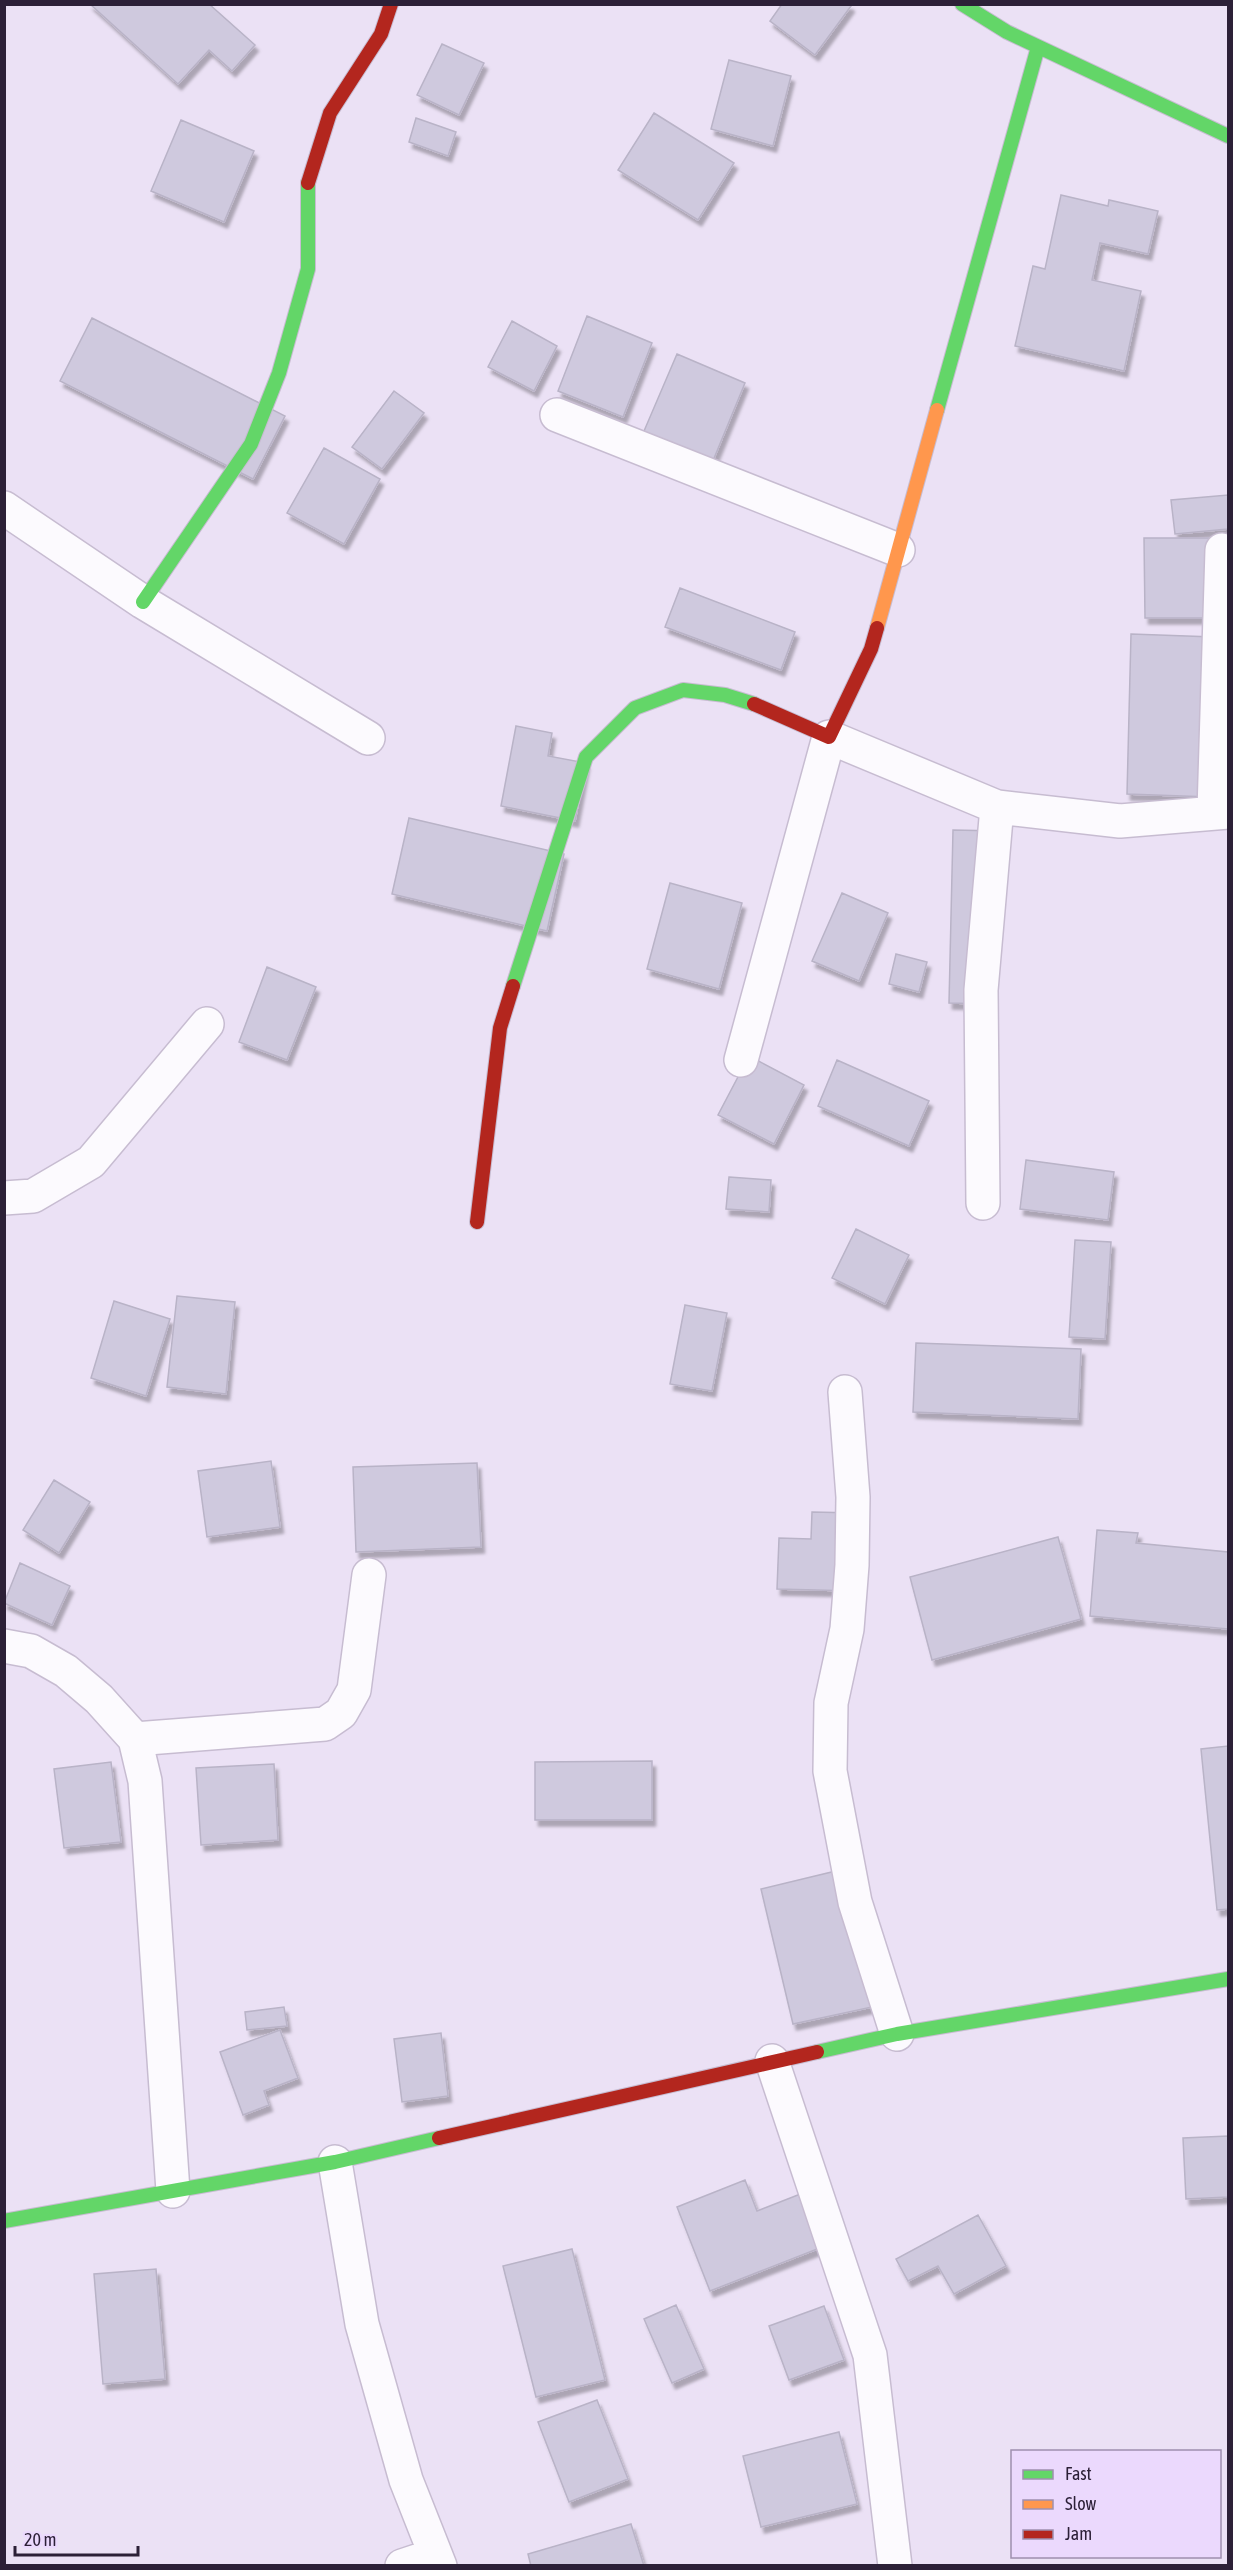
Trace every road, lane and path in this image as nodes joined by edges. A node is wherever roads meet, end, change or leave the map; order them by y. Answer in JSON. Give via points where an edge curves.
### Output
{"nodes":[{"id":1,"x":391,"y":4,"type":"edge"},
{"id":2,"x":962,"y":4,"type":"edge"},
{"id":3,"x":1038,"y":47,"type":"junction"},
{"id":4,"x":1228,"y":136,"type":"edge"},
{"id":5,"x":557,"y":415,"type":"dead end"},
{"id":6,"x":4,"y":508,"type":"edge"},
{"id":7,"x":898,"y":550,"type":"junction"},
{"id":8,"x":1222,"y":550,"type":"dead end"},
{"id":9,"x":144,"y":602,"type":"junction"},
{"id":10,"x":828,"y":737,"type":"junction"},
{"id":11,"x":368,"y":738,"type":"dead end"},
{"id":12,"x":997,"y":807,"type":"junction"},
{"id":13,"x":1221,"y":812,"type":"edge"},
{"id":14,"x":207,"y":1024,"type":"dead end"},
{"id":15,"x":741,"y":1060,"type":"dead end"},
{"id":16,"x":4,"y":1198,"type":"edge"},
{"id":17,"x":982,"y":1203,"type":"dead end"},
{"id":18,"x":477,"y":1222,"type":"dead end"},
{"id":19,"x":845,"y":1392,"type":"dead end"},
{"id":20,"x":369,"y":1575,"type":"dead end"},
{"id":21,"x":4,"y":1646,"type":"edge"},
{"id":22,"x":135,"y":1739,"type":"junction"},
{"id":23,"x":1228,"y":1979,"type":"edge"},
{"id":24,"x":897,"y":2034,"type":"junction"},
{"id":25,"x":772,"y":2061,"type":"junction"},
{"id":26,"x":335,"y":2162,"type":"junction"},
{"id":27,"x":173,"y":2191,"type":"junction"},
{"id":28,"x":4,"y":2221,"type":"edge"},
{"id":29,"x":438,"y":2560,"type":"edge"},
{"id":30,"x":402,"y":2565,"type":"edge"},
{"id":31,"x":895,"y":2565,"type":"edge"}],
"edges":[{"from":1,"to":9,"type":"street","via":[[381,34],[330,113],[308,184],[308,269],[279,373],[251,444]]},
{"from":2,"to":3,"type":"street"},
{"from":3,"to":4,"type":"street"},
{"from":3,"to":7,"type":"street"},
{"from":5,"to":7,"type":"street"},
{"from":6,"to":9,"type":"street"},
{"from":7,"to":10,"type":"street","via":[[871,649]]},
{"from":8,"to":13,"type":"street"},
{"from":9,"to":11,"type":"street"},
{"from":10,"to":12,"type":"street"},
{"from":10,"to":15,"type":"street"},
{"from":10,"to":18,"type":"street","via":[[769,709],[725,694],[683,690],[635,708],[586,757],[500,1028]]},
{"from":12,"to":13,"type":"street","via":[[1120,821]]},
{"from":12,"to":17,"type":"street","via":[[981,990]]},
{"from":14,"to":16,"type":"street","via":[[91,1162],[33,1196]]},
{"from":19,"to":24,"type":"street","via":[[853,1497],[852,1565],[847,1629],[831,1703],[830,1771],[855,1902]]},
{"from":20,"to":22,"type":"street","via":[[354,1690],[341,1713],[325,1724]]},
{"from":21,"to":22,"type":"street","via":[[31,1651],[66,1671],[99,1699]]},
{"from":22,"to":27,"type":"street","via":[[145,1781]]},
{"from":23,"to":24,"type":"street"},
{"from":24,"to":25,"type":"street"},
{"from":25,"to":26,"type":"street"},
{"from":25,"to":31,"type":"street","via":[[870,2355]]},
{"from":26,"to":27,"type":"street"},
{"from":26,"to":29,"type":"street","via":[[362,2324],[406,2480]]},
{"from":27,"to":28,"type":"street"},
{"from":29,"to":30,"type":"street"}]}
